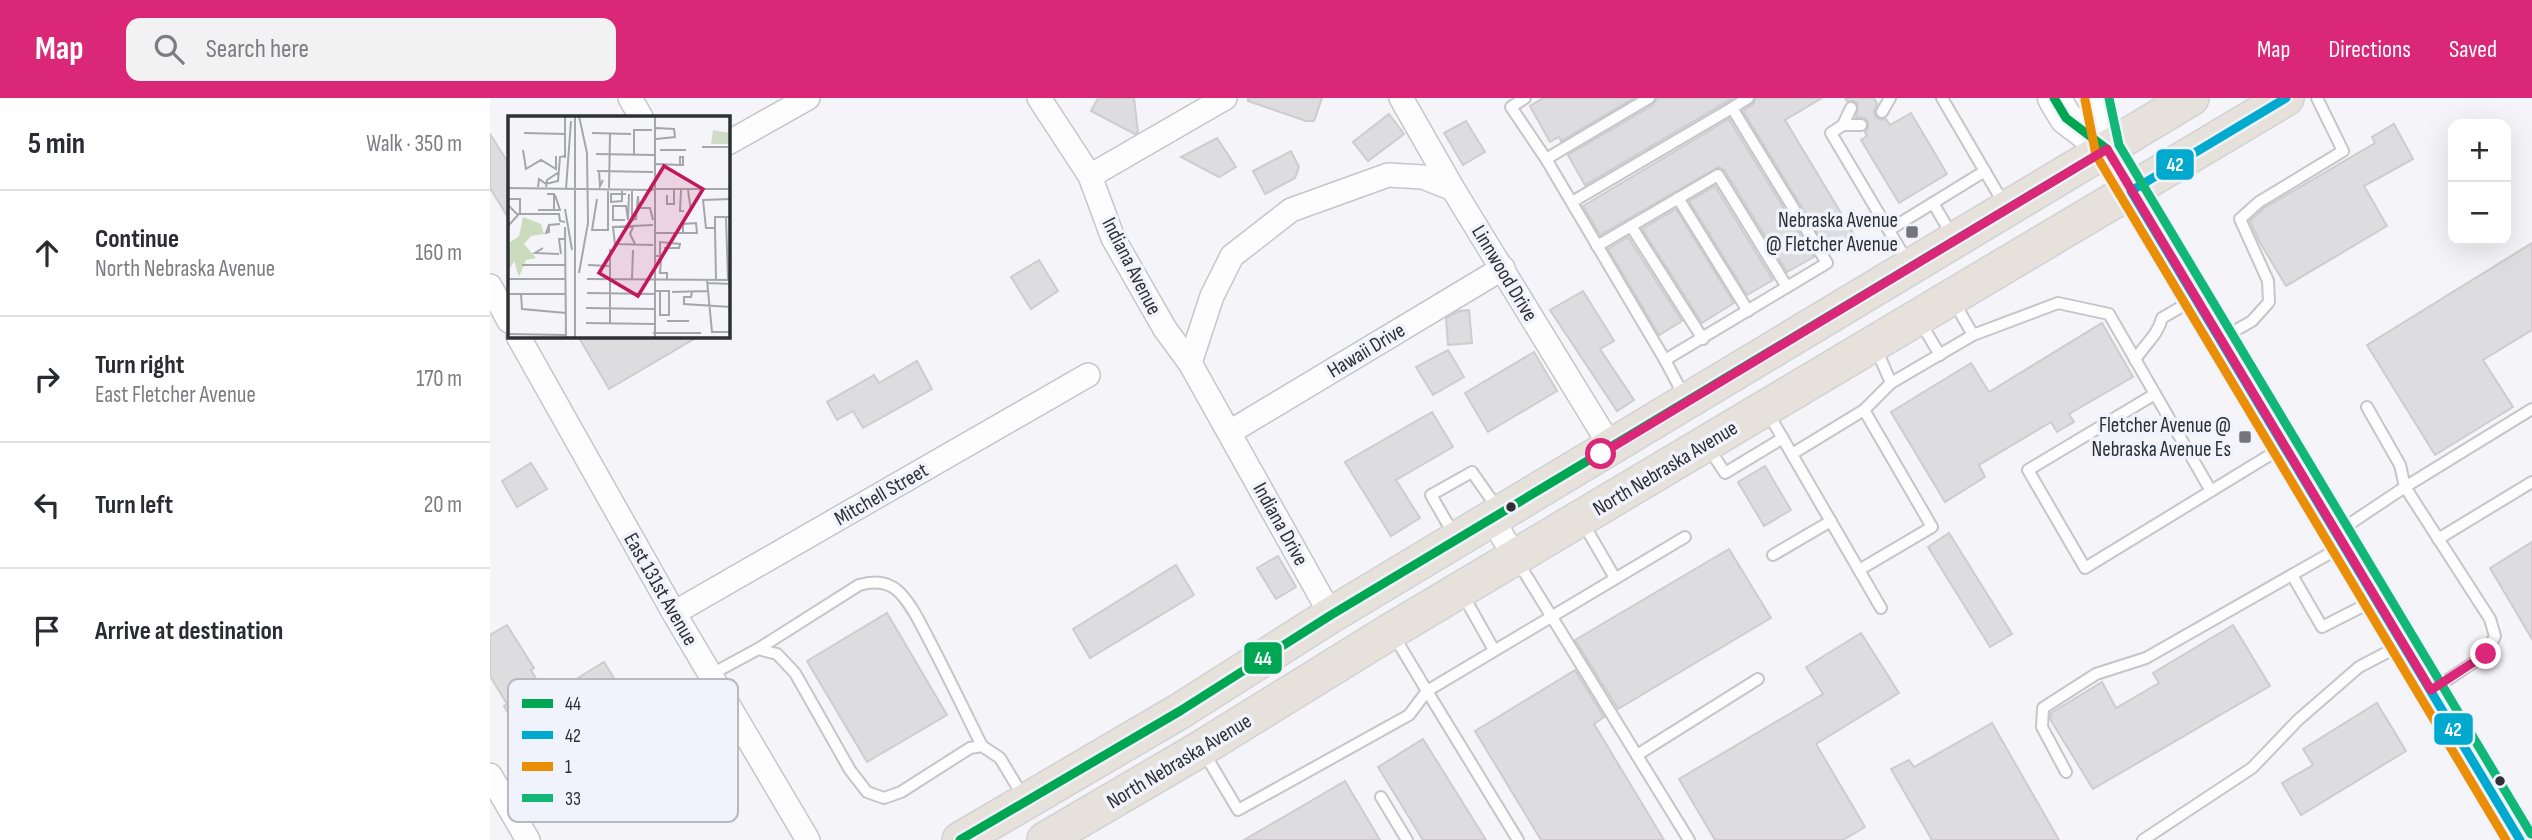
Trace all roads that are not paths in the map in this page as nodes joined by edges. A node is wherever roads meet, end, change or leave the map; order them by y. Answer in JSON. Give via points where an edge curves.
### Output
{"nodes":[{"id":1,"x":630,"y":98,"type":"edge"},
{"id":2,"x":808,"y":98,"type":"edge"},
{"id":3,"x":1039,"y":98,"type":"edge"},
{"id":4,"x":1225,"y":98,"type":"edge"},
{"id":5,"x":1401,"y":98,"type":"edge"},
{"id":6,"x":1525,"y":98,"type":"edge"},
{"id":7,"x":1649,"y":98,"type":"edge"},
{"id":8,"x":1748,"y":98,"type":"edge"},
{"id":9,"x":1890,"y":98,"type":"edge"},
{"id":10,"x":1942,"y":98,"type":"edge"},
{"id":11,"x":2054,"y":98,"type":"edge"},
{"id":12,"x":2097,"y":98,"type":"edge"},
{"id":13,"x":2191,"y":98,"type":"edge"},
{"id":14,"x":2286,"y":98,"type":"edge"},
{"id":15,"x":2316,"y":98,"type":"edge"},
{"id":16,"x":1508,"y":102,"type":"edge"},
{"id":17,"x":1732,"y":108,"type":"junction"},
{"id":18,"x":1851,"y":108,"type":"dead end"},
{"id":19,"x":1882,"y":112,"type":"dead end"},
{"id":20,"x":640,"y":116,"type":"edge"},
{"id":21,"x":1843,"y":125,"type":"junction"},
{"id":22,"x":1861,"y":125,"type":"dead end"},
{"id":23,"x":730,"y":142,"type":"edge"},
{"id":24,"x":2107,"y":149,"type":"junction"},
{"id":25,"x":1546,"y":159,"type":"junction"},
{"id":26,"x":1985,"y":172,"type":"junction"},
{"id":27,"x":1090,"y":176,"type":"junction"},
{"id":28,"x":1453,"y":189,"type":"junction"},
{"id":29,"x":2131,"y":191,"type":"junction"},
{"id":30,"x":1678,"y":198,"type":"junction"},
{"id":31,"x":1572,"y":202,"type":"junction"},
{"id":32,"x":1933,"y":203,"type":"junction"},
{"id":33,"x":2007,"y":209,"type":"junction"},
{"id":34,"x":1630,"y":226,"type":"junction"},
{"id":35,"x":1889,"y":230,"type":"junction"},
{"id":36,"x":1955,"y":241,"type":"junction"},
{"id":37,"x":1597,"y":246,"type":"junction"},
{"id":38,"x":1911,"y":267,"type":"junction"},
{"id":39,"x":1503,"y":268,"type":"junction"},
{"id":40,"x":495,"y":286,"type":"edge"},
{"id":41,"x":1787,"y":287,"type":"junction"},
{"id":42,"x":1952,"y":297,"type":"junction"},
{"id":43,"x":2196,"y":299,"type":"junction"},
{"id":44,"x":1748,"y":311,"type":"junction"},
{"id":45,"x":508,"y":318,"type":"edge"},
{"id":46,"x":1918,"y":318,"type":"junction"},
{"id":47,"x":1973,"y":335,"type":"junction"},
{"id":48,"x":519,"y":338,"type":"edge"},
{"id":49,"x":1703,"y":339,"type":"junction"},
{"id":50,"x":2220,"y":339,"type":"junction"},
{"id":51,"x":1874,"y":344,"type":"junction"},
{"id":52,"x":1940,"y":355,"type":"junction"},
{"id":53,"x":2135,"y":360,"type":"junction"},
{"id":54,"x":1191,"y":363,"type":"junction"},
{"id":55,"x":1667,"y":365,"type":"junction"},
{"id":56,"x":1088,"y":375,"type":"dead end"},
{"id":57,"x":1891,"y":383,"type":"junction"},
{"id":58,"x":2155,"y":394,"type":"junction"},
{"id":59,"x":1688,"y":402,"type":"junction"},
{"id":60,"x":2367,"y":407,"type":"dead end"},
{"id":61,"x":1765,"y":408,"type":"junction"},
{"id":62,"x":2532,"y":409,"type":"edge"},
{"id":63,"x":1864,"y":410,"type":"junction"},
{"id":64,"x":1230,"y":432,"type":"junction"},
{"id":65,"x":1783,"y":438,"type":"junction"},
{"id":66,"x":1705,"y":444,"type":"junction"},
{"id":67,"x":1611,"y":447,"type":"junction"},
{"id":68,"x":2284,"y":447,"type":"junction"},
{"id":69,"x":1792,"y":454,"type":"junction"},
{"id":70,"x":2532,"y":482,"type":"edge"},
{"id":71,"x":2405,"y":487,"type":"junction"},
{"id":72,"x":2211,"y":491,"type":"junction"},
{"id":73,"x":1497,"y":516,"type":"junction"},
{"id":74,"x":1580,"y":518,"type":"junction"},
{"id":75,"x":1831,"y":521,"type":"junction"},
{"id":76,"x":1685,"y":537,"type":"dead end"},
{"id":77,"x":2340,"y":539,"type":"junction"},
{"id":78,"x":2438,"y":539,"type":"junction"},
{"id":79,"x":1457,"y":540,"type":"junction"},
{"id":80,"x":1773,"y":555,"type":"dead end"},
{"id":81,"x":1515,"y":556,"type":"junction"},
{"id":82,"x":1859,"y":570,"type":"junction"},
{"id":83,"x":2292,"y":575,"type":"junction"},
{"id":84,"x":1615,"y":578,"type":"junction"},
{"id":85,"x":1460,"y":590,"type":"junction"},
{"id":86,"x":2376,"y":599,"type":"junction"},
{"id":87,"x":1881,"y":608,"type":"dead end"},
{"id":88,"x":674,"y":613,"type":"junction"},
{"id":89,"x":1331,"y":615,"type":"junction"},
{"id":90,"x":1551,"y":615,"type":"junction"},
{"id":91,"x":1391,"y":631,"type":"junction"},
{"id":92,"x":2403,"y":644,"type":"junction"},
{"id":93,"x":758,"y":649,"type":"junction"},
{"id":94,"x":1494,"y":650,"type":"junction"},
{"id":95,"x":710,"y":675,"type":"junction"},
{"id":96,"x":712,"y":679,"type":"edge"},
{"id":97,"x":1758,"y":679,"type":"dead end"},
{"id":98,"x":2431,"y":690,"type":"junction"},
{"id":99,"x":1427,"y":691,"type":"junction"},
{"id":100,"x":1180,"y":712,"type":"junction"},
{"id":101,"x":738,"y":723,"type":"edge"},
{"id":102,"x":982,"y":746,"type":"junction"},
{"id":103,"x":1202,"y":748,"type":"junction"},
{"id":104,"x":1637,"y":755,"type":"junction"},
{"id":105,"x":2066,"y":772,"type":"dead end"},
{"id":106,"x":490,"y":775,"type":"edge"},
{"id":107,"x":1381,"y":797,"type":"dead end"},
{"id":108,"x":1026,"y":801,"type":"junction"},
{"id":109,"x":508,"y":806,"type":"edge"},
{"id":110,"x":517,"y":822,"type":"edge"},
{"id":111,"x":1053,"y":838,"type":"edge"},
{"id":112,"x":528,"y":840,"type":"edge"},
{"id":113,"x":807,"y":840,"type":"edge"},
{"id":114,"x":960,"y":840,"type":"edge"},
{"id":115,"x":1407,"y":840,"type":"edge"},
{"id":116,"x":1518,"y":840,"type":"edge"},
{"id":117,"x":1689,"y":840,"type":"edge"},
{"id":118,"x":2143,"y":840,"type":"edge"},
{"id":119,"x":2520,"y":840,"type":"edge"}],
"edges":[{"from":1,"to":20,"type":"street"},
{"from":2,"to":23,"type":"street"},
{"from":3,"to":27,"type":"street","name":"Indiana Avenue"},
{"from":4,"to":27,"type":"street"},
{"from":5,"to":28,"type":"street","name":"Linnwood Drive"},
{"from":6,"to":16,"type":"lane"},
{"from":7,"to":25,"type":"lane"},
{"from":8,"to":17,"type":"lane"},
{"from":9,"to":19,"type":"lane"},
{"from":10,"to":26,"type":"lane"},
{"from":11,"to":24,"type":"main road","via":[[2066,118]]},
{"from":12,"to":24,"type":"main road"},
{"from":13,"to":24,"type":"main road","name":"North Nebraska Avenue"},
{"from":14,"to":29,"type":"main road","name":"North Nebraska Avenue"},
{"from":15,"to":50,"type":"lane","via":[[2343,151],[2259,202],[2240,219],[2269,281],[2269,302],[2252,321]]},
{"from":16,"to":25,"type":"lane"},
{"from":17,"to":31,"type":"lane"},
{"from":17,"to":41,"type":"lane","via":[[1827,263]]},
{"from":18,"to":21,"type":"lane"},
{"from":21,"to":22,"type":"lane"},
{"from":21,"to":35,"type":"lane","via":[[1831,133]]},
{"from":24,"to":29,"type":"main road"},
{"from":24,"to":33,"type":"main road","name":"North Nebraska Avenue"},
{"from":25,"to":31,"type":"lane"},
{"from":26,"to":32,"type":"lane"},
{"from":26,"to":33,"type":"lane"},
{"from":27,"to":54,"type":"street","name":"Indiana Avenue","via":[[1113,238],[1165,329]]},
{"from":28,"to":39,"type":"street","name":"Linnwood Drive"},
{"from":28,"to":54,"type":"street","via":[[1423,177],[1388,175],[1291,210],[1232,256],[1212,296]]},
{"from":29,"to":42,"type":"main road","name":"North Nebraska Avenue"},
{"from":29,"to":43,"type":"main road"},
{"from":30,"to":34,"type":"lane"},
{"from":30,"to":41,"type":"lane","via":[[1718,175]]},
{"from":30,"to":44,"type":"lane"},
{"from":31,"to":37,"type":"lane"},
{"from":32,"to":35,"type":"lane"},
{"from":32,"to":36,"type":"lane"},
{"from":33,"to":36,"type":"main road","name":"North Nebraska Avenue"},
{"from":34,"to":37,"type":"lane"},
{"from":34,"to":49,"type":"lane"},
{"from":35,"to":38,"type":"lane"},
{"from":36,"to":38,"type":"main road","name":"North Nebraska Avenue"},
{"from":37,"to":55,"type":"lane"},
{"from":38,"to":59,"type":"main road","name":"North Nebraska Avenue"},
{"from":39,"to":64,"type":"street","name":"Hawaii Drive"},
{"from":39,"to":67,"type":"street","name":"Linnwood Drive"},
{"from":40,"to":45,"type":"street"},
{"from":41,"to":44,"type":"lane"},
{"from":42,"to":46,"type":"main road","name":"North Nebraska Avenue"},
{"from":42,"to":47,"type":"lane"},
{"from":43,"to":50,"type":"main road"},
{"from":43,"to":53,"type":"lane","via":[[2162,318],[2159,330]]},
{"from":44,"to":49,"type":"lane"},
{"from":46,"to":51,"type":"main road","name":"North Nebraska Avenue"},
{"from":46,"to":52,"type":"lane"},
{"from":47,"to":52,"type":"lane"},
{"from":47,"to":53,"type":"lane","via":[[2058,303],[2109,314]]},
{"from":48,"to":88,"type":"street","name":"East 131st Avenue"},
{"from":49,"to":55,"type":"lane"},
{"from":50,"to":68,"type":"main road"},
{"from":51,"to":57,"type":"lane"},
{"from":51,"to":61,"type":"main road","name":"North Nebraska Avenue"},
{"from":52,"to":57,"type":"lane"},
{"from":53,"to":58,"type":"lane"},
{"from":54,"to":64,"type":"street","name":"Indiana Avenue"},
{"from":55,"to":59,"type":"lane"},
{"from":56,"to":88,"type":"street","name":"Mitchell Street"},
{"from":57,"to":63,"type":"lane"},
{"from":58,"to":72,"type":"lane"},
{"from":58,"to":72,"type":"lane","via":[[2028,470],[2085,568]]},
{"from":59,"to":67,"type":"main road","name":"North Nebraska Avenue"},
{"from":60,"to":71,"type":"lane","via":[[2400,465]]},
{"from":61,"to":65,"type":"lane"},
{"from":61,"to":66,"type":"main road","name":"North Nebraska Avenue"},
{"from":62,"to":71,"type":"lane"},
{"from":63,"to":69,"type":"lane"},
{"from":63,"to":82,"type":"lane","via":[[1931,527]]},
{"from":64,"to":89,"type":"street","name":"Indiana Drive"},
{"from":65,"to":66,"type":"lane","via":[[1725,473]]},
{"from":65,"to":69,"type":"lane"},
{"from":66,"to":74,"type":"main road","name":"North Nebraska Avenue"},
{"from":67,"to":73,"type":"main road","name":"North Nebraska Avenue"},
{"from":68,"to":72,"type":"lane"},
{"from":68,"to":77,"type":"main road"},
{"from":69,"to":75,"type":"lane"},
{"from":70,"to":78,"type":"lane"},
{"from":71,"to":77,"type":"lane"},
{"from":71,"to":78,"type":"lane"},
{"from":73,"to":79,"type":"main road","name":"North Nebraska Avenue"},
{"from":73,"to":79,"type":"lane","via":[[1472,472],[1431,495]]},
{"from":73,"to":81,"type":"street"},
{"from":74,"to":81,"type":"main road","name":"North Nebraska Avenue"},
{"from":74,"to":84,"type":"lane"},
{"from":75,"to":80,"type":"lane"},
{"from":75,"to":82,"type":"lane"},
{"from":76,"to":84,"type":"lane"},
{"from":77,"to":83,"type":"lane"},
{"from":77,"to":86,"type":"main road"},
{"from":78,"to":98,"type":"lane","via":[[2490,619],[2495,636],[2486,654]]},
{"from":79,"to":89,"type":"main road","name":"North Nebraska Avenue"},
{"from":81,"to":85,"type":"main road","name":"North Nebraska Avenue"},
{"from":81,"to":90,"type":"lane"},
{"from":82,"to":87,"type":"lane"},
{"from":83,"to":86,"type":"lane","via":[[2322,627]]},
{"from":83,"to":105,"type":"lane","via":[[2146,658],[2096,674],[2043,708],[2042,727]]},
{"from":84,"to":90,"type":"lane"},
{"from":85,"to":91,"type":"main road","name":"North Nebraska Avenue"},
{"from":85,"to":94,"type":"lane"},
{"from":86,"to":92,"type":"main road"},
{"from":88,"to":95,"type":"street","name":"East 131st Avenue"},
{"from":89,"to":100,"type":"main road","name":"North Nebraska Avenue"},
{"from":90,"to":94,"type":"lane"},
{"from":90,"to":104,"type":"lane"},
{"from":91,"to":99,"type":"lane"},
{"from":91,"to":103,"type":"main road","name":"North Nebraska Avenue"},
{"from":92,"to":98,"type":"main road"},
{"from":92,"to":118,"type":"lane","via":[[2359,667],[2252,768]]},
{"from":93,"to":95,"type":"lane"},
{"from":93,"to":102,"type":"lane","via":[[778,654],[795,673],[867,792],[884,798],[901,792],[970,748]]},
{"from":93,"to":102,"type":"lane","via":[[859,585],[883,583],[898,591],[914,612]]},
{"from":94,"to":99,"type":"lane"},
{"from":95,"to":96,"type":"street","name":"East 131st Avenue"},
{"from":97,"to":104,"type":"lane"},
{"from":98,"to":119,"type":"main road"},
{"from":99,"to":103,"type":"lane","via":[[1409,715],[1238,810]]},
{"from":99,"to":116,"type":"lane"},
{"from":100,"to":103,"type":"street"},
{"from":100,"to":108,"type":"main road","name":"North Nebraska Avenue"},
{"from":101,"to":113,"type":"street","name":"East 131st Avenue"},
{"from":102,"to":108,"type":"lane","via":[[1000,758]]},
{"from":103,"to":111,"type":"main road","name":"North Nebraska Avenue"},
{"from":104,"to":117,"type":"lane"},
{"from":106,"to":109,"type":"street"},
{"from":107,"to":115,"type":"lane"},
{"from":108,"to":114,"type":"main road","name":"North Nebraska Avenue"},
{"from":110,"to":112,"type":"street"}]}
